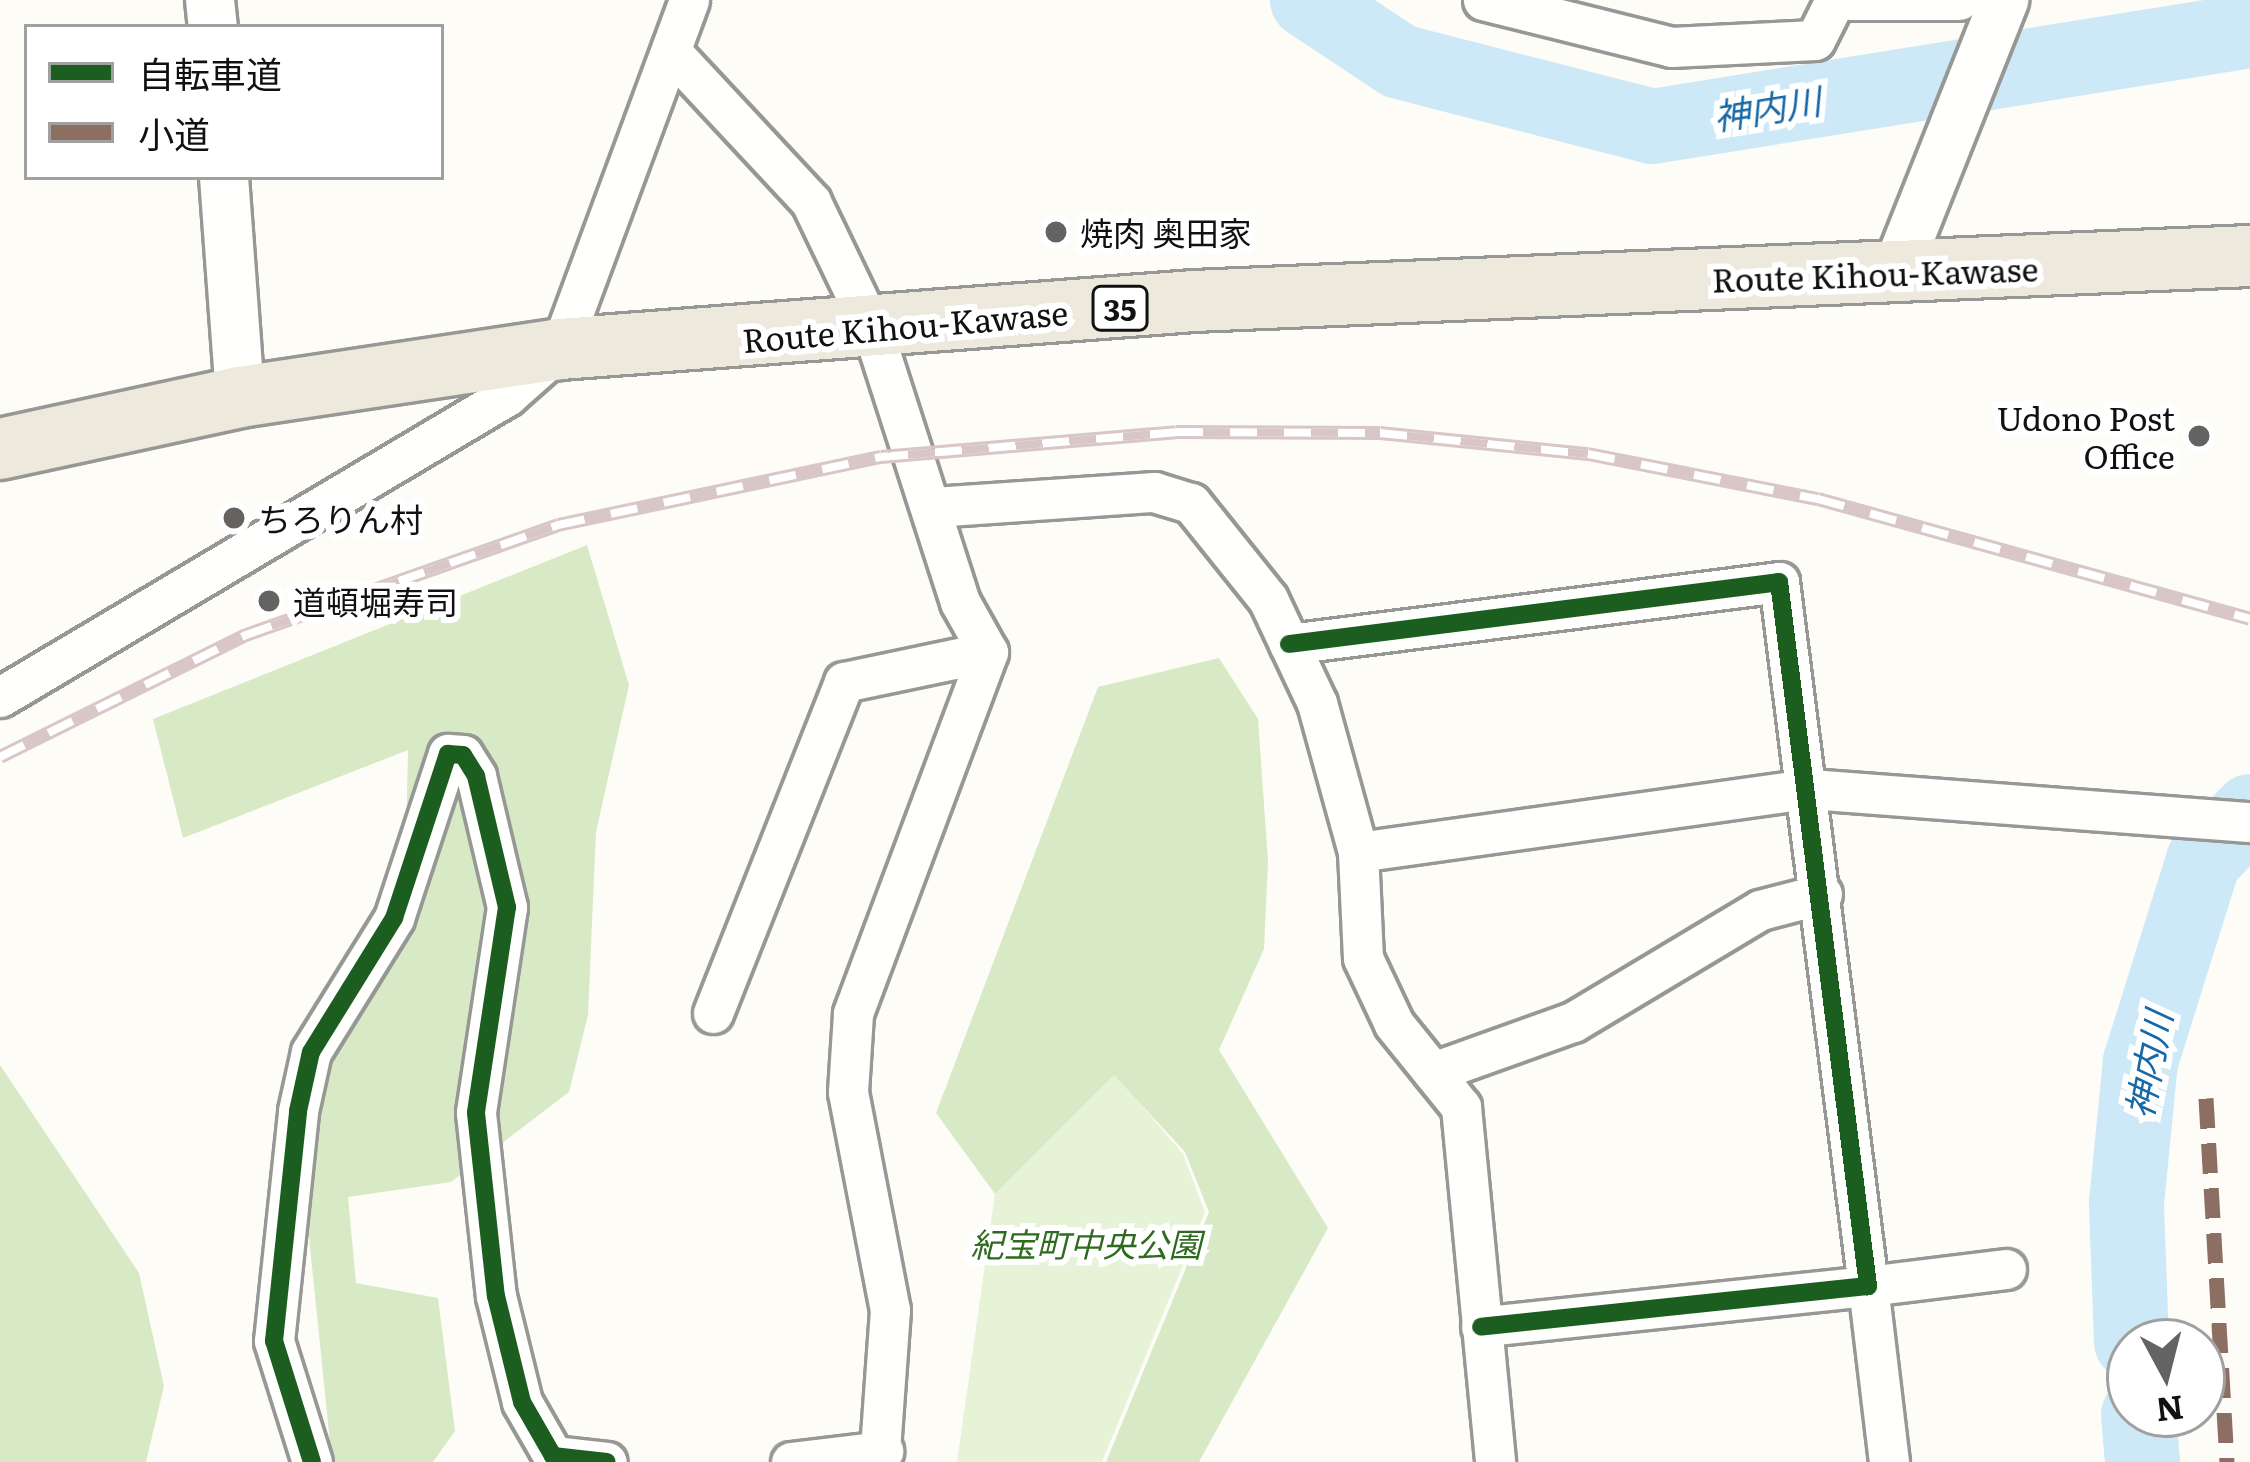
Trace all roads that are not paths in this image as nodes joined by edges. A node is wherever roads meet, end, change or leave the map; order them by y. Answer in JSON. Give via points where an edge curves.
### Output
{"nodes":[{"id":1,"x":689,"y":0,"type":"edge"},
{"id":2,"x":1483,"y":0,"type":"edge"},
{"id":3,"x":1835,"y":0,"type":"edge"},
{"id":4,"x":1850,"y":0,"type":"edge"},
{"id":5,"x":1959,"y":0,"type":"edge"},
{"id":6,"x":2004,"y":0,"type":"edge"},
{"id":7,"x":676,"y":57,"type":"junction"},
{"id":8,"x":224,"y":180,"type":"edge"},
{"id":9,"x":2250,"y":256,"type":"edge"},
{"id":10,"x":1896,"y":272,"type":"junction"},
{"id":11,"x":873,"y":331,"type":"junction"},
{"id":12,"x":560,"y":349,"type":"junction"},
{"id":13,"x":240,"y":397,"type":"junction"},
{"id":14,"x":0,"y":449,"type":"edge"},
{"id":15,"x":933,"y":507,"type":"junction"},
{"id":16,"x":1289,"y":644,"type":"junction"},
{"id":17,"x":988,"y":652,"type":"junction"},
{"id":18,"x":0,"y":697,"type":"edge"},
{"id":19,"x":1809,"y":789,"type":"junction"},
{"id":20,"x":2250,"y":822,"type":"edge"},
{"id":21,"x":1358,"y":852,"type":"junction"},
{"id":22,"x":1822,"y":894,"type":"junction"},
{"id":23,"x":713,"y":1013,"type":"dead end"},
{"id":24,"x":1433,"y":1072,"type":"junction"},
{"id":25,"x":2006,"y":1269,"type":"dead end"},
{"id":26,"x":1868,"y":1286,"type":"junction"},
{"id":27,"x":1481,"y":1327,"type":"junction"},
{"id":28,"x":881,"y":1456,"type":"edge"},
{"id":29,"x":312,"y":1462,"type":"edge"},
{"id":30,"x":607,"y":1462,"type":"edge"},
{"id":31,"x":791,"y":1462,"type":"edge"},
{"id":32,"x":1496,"y":1462,"type":"edge"},
{"id":33,"x":1889,"y":1462,"type":"edge"}],
"edges":[{"from":1,"to":7,"type":"street"},
{"from":2,"to":3,"type":"street","via":[[1671,46],[1815,40]]},
{"from":4,"to":5,"type":"street"},
{"from":6,"to":10,"type":"street"},
{"from":7,"to":11,"type":"street","via":[[811,202]]},
{"from":7,"to":12,"type":"street"},
{"from":8,"to":13,"type":"street"},
{"from":9,"to":10,"type":"main road","name":"Route Kihou-Kawase","number":"35"},
{"from":10,"to":11,"type":"main road","name":"Route Kihou-Kawase","number":"35","via":[[1194,301]]},
{"from":11,"to":12,"type":"main road","name":"Route Kihou-Kawase","number":"35"},
{"from":11,"to":15,"type":"street"},
{"from":12,"to":13,"type":"main road","name":"Route Kihou-Kawase","number":"35"},
{"from":12,"to":18,"type":"street","via":[[507,397]]},
{"from":13,"to":14,"type":"main road","name":"Route Kihou-Kawase","number":"35"},
{"from":15,"to":16,"type":"street","via":[[1154,492],[1191,503],[1268,599]]},
{"from":15,"to":17,"type":"street","via":[[960,602]]},
{"from":16,"to":19,"type":"street","via":[[1779,582]]},
{"from":16,"to":21,"type":"street"},
{"from":17,"to":23,"type":"street","via":[[844,682]]},
{"from":17,"to":28,"type":"street","via":[[853,1014],[848,1092],[890,1310]]},
{"from":19,"to":20,"type":"street"},
{"from":19,"to":21,"type":"street"},
{"from":19,"to":22,"type":"street"},
{"from":21,"to":24,"type":"street","via":[[1364,958],[1394,1024]]},
{"from":22,"to":24,"type":"street","via":[[1760,910],[1574,1022]]},
{"from":22,"to":26,"type":"street"},
{"from":24,"to":27,"type":"street","via":[[1462,1107]]},
{"from":25,"to":26,"type":"street"},
{"from":26,"to":27,"type":"street"},
{"from":26,"to":33,"type":"street"},
{"from":27,"to":32,"type":"street"},
{"from":28,"to":31,"type":"street"},
{"from":29,"to":30,"type":"street","via":[[274,1341],[298,1112],[310,1052],[394,918],[448,754],[463,755],[476,776],[507,907],[476,1113],[496,1296],[522,1402],[554,1456]]}]}
